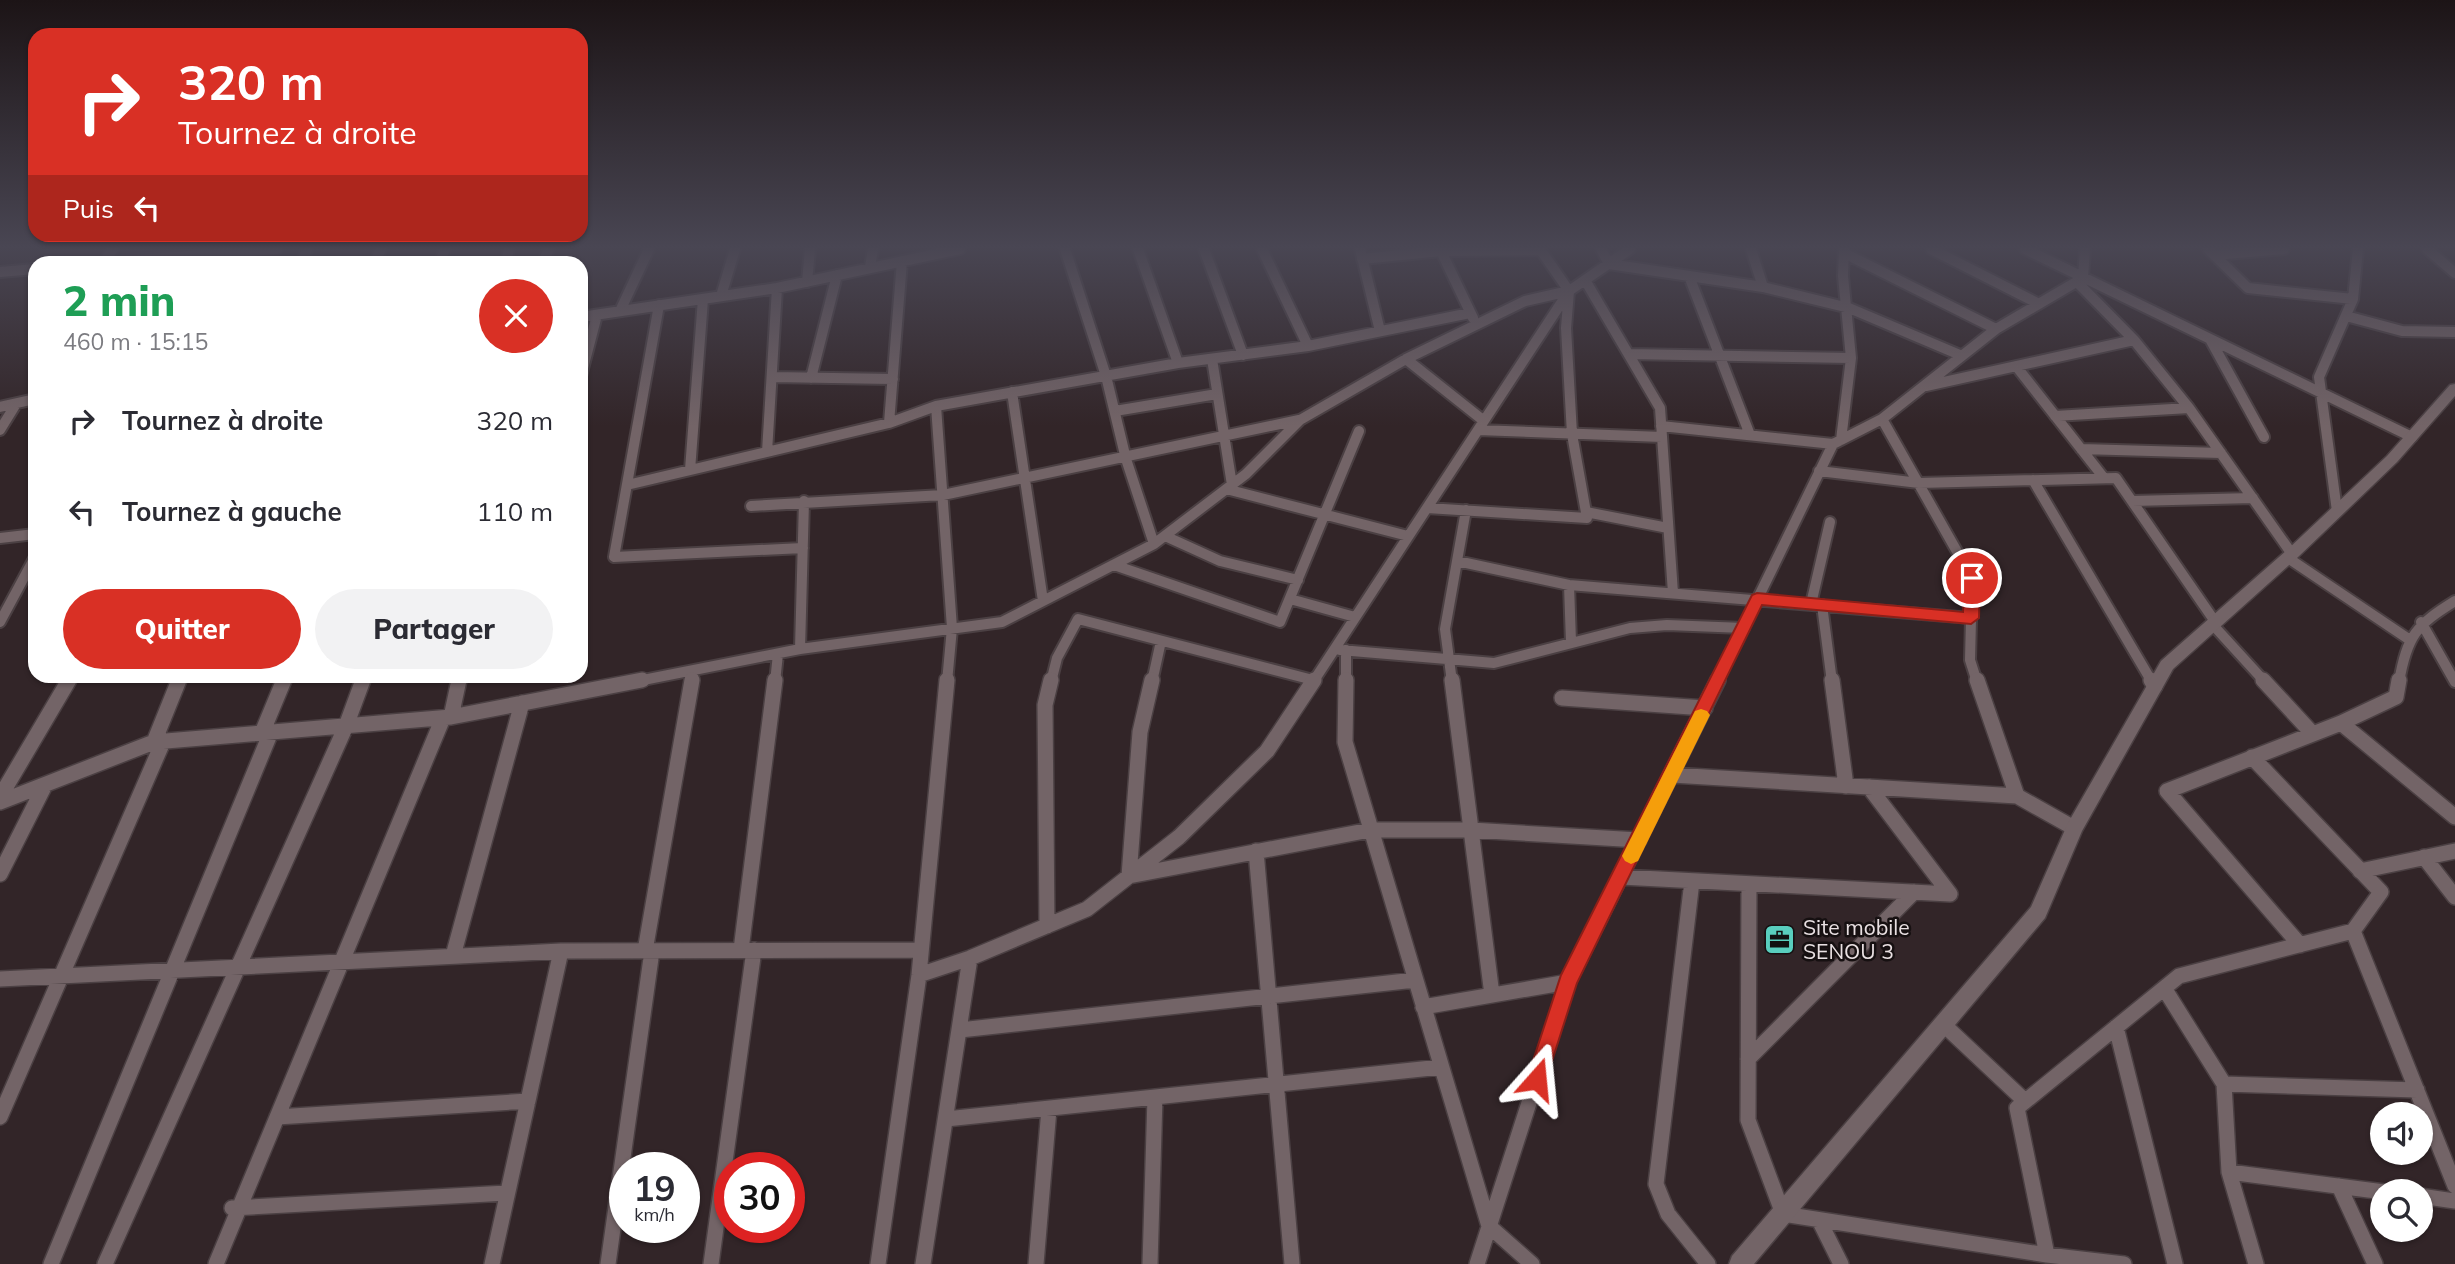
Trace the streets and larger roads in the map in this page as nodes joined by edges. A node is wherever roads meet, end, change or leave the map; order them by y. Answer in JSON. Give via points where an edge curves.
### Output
{"nodes":[{"id":1,"x":621,"y":308,"type":"edge"},
{"id":2,"x":640,"y":308,"type":"edge"},
{"id":3,"x":658,"y":308,"type":"edge"},
{"id":4,"x":702,"y":308,"type":"edge"},
{"id":5,"x":776,"y":308,"type":"edge"},
{"id":6,"x":829,"y":308,"type":"edge"},
{"id":7,"x":898,"y":308,"type":"edge"},
{"id":8,"x":1084,"y":308,"type":"edge"},
{"id":9,"x":1159,"y":308,"type":"edge"},
{"id":10,"x":1226,"y":308,"type":"edge"},
{"id":11,"x":1290,"y":308,"type":"edge"},
{"id":12,"x":1374,"y":308,"type":"edge"},
{"id":13,"x":1468,"y":308,"type":"edge"},
{"id":14,"x":1503,"y":308,"type":"edge"},
{"id":15,"x":1558,"y":308,"type":"edge"},
{"id":16,"x":1568,"y":308,"type":"edge"},
{"id":17,"x":1602,"y":308,"type":"edge"},
{"id":18,"x":1701,"y":308,"type":"edge"},
{"id":19,"x":1845,"y":308,"type":"edge"},
{"id":20,"x":1955,"y":308,"type":"edge"},
{"id":21,"x":2032,"y":308,"type":"edge"},
{"id":22,"x":2105,"y":308,"type":"edge"},
{"id":23,"x":2141,"y":308,"type":"edge"},
{"id":24,"x":2349,"y":308,"type":"edge"},
{"id":25,"x":1849,"y":309,"type":"junction"},
{"id":26,"x":620,"y":311,"type":"junction"},
{"id":27,"x":597,"y":314,"type":"junction"},
{"id":28,"x":588,"y":316,"type":"edge"},
{"id":29,"x":2346,"y":316,"type":"junction"},
{"id":30,"x":1473,"y":319,"type":"junction"},
{"id":31,"x":1996,"y":329,"type":"junction"},
{"id":32,"x":1380,"y":331,"type":"junction"},
{"id":33,"x":2455,"y":332,"type":"edge"},
{"id":34,"x":2134,"y":340,"type":"junction"},
{"id":35,"x":2210,"y":340,"type":"junction"},
{"id":36,"x":1308,"y":346,"type":"junction"},
{"id":37,"x":588,"y":349,"type":"edge"},
{"id":38,"x":1629,"y":354,"type":"junction"},
{"id":39,"x":1243,"y":355,"type":"junction"},
{"id":40,"x":1960,"y":355,"type":"junction"},
{"id":41,"x":1719,"y":356,"type":"junction"},
{"id":42,"x":1851,"y":358,"type":"junction"},
{"id":43,"x":1212,"y":359,"type":"junction"},
{"id":44,"x":1406,"y":359,"type":"junction"},
{"id":45,"x":1178,"y":363,"type":"junction"},
{"id":46,"x":2015,"y":366,"type":"junction"},
{"id":47,"x":1106,"y":376,"type":"junction"},
{"id":48,"x":772,"y":377,"type":"junction"},
{"id":49,"x":811,"y":378,"type":"junction"},
{"id":50,"x":893,"y":379,"type":"junction"},
{"id":51,"x":1920,"y":387,"type":"junction"},
{"id":52,"x":2455,"y":388,"type":"edge"},
{"id":53,"x":1012,"y":392,"type":"junction"},
{"id":54,"x":2321,"y":393,"type":"junction"},
{"id":55,"x":1217,"y":394,"type":"junction"},
{"id":56,"x":28,"y":401,"type":"edge"},
{"id":57,"x":16,"y":404,"type":"junction"},
{"id":58,"x":936,"y":406,"type":"junction"},
{"id":59,"x":0,"y":407,"type":"edge"},
{"id":60,"x":2189,"y":408,"type":"junction"},
{"id":61,"x":1115,"y":411,"type":"junction"},
{"id":62,"x":2055,"y":416,"type":"junction"},
{"id":63,"x":1882,"y":419,"type":"junction"},
{"id":64,"x":1300,"y":420,"type":"junction"},
{"id":65,"x":889,"y":423,"type":"junction"},
{"id":66,"x":1481,"y":426,"type":"junction"},
{"id":67,"x":0,"y":430,"type":"edge"},
{"id":68,"x":1662,"y":431,"type":"junction"},
{"id":69,"x":1359,"y":432,"type":"dead end"},
{"id":70,"x":1572,"y":434,"type":"junction"},
{"id":71,"x":1750,"y":435,"type":"junction"},
{"id":72,"x":1224,"y":436,"type":"junction"},
{"id":73,"x":2264,"y":437,"type":"dead end"},
{"id":74,"x":2412,"y":437,"type":"junction"},
{"id":75,"x":1837,"y":442,"type":"junction"},
{"id":76,"x":2081,"y":449,"type":"junction"},
{"id":77,"x":767,"y":452,"type":"junction"},
{"id":78,"x":2221,"y":453,"type":"junction"},
{"id":79,"x":1126,"y":459,"type":"junction"},
{"id":80,"x":690,"y":470,"type":"junction"},
{"id":81,"x":1819,"y":471,"type":"junction"},
{"id":82,"x":2104,"y":478,"type":"junction"},
{"id":83,"x":1025,"y":479,"type":"junction"},
{"id":84,"x":2033,"y":480,"type":"junction"},
{"id":85,"x":1919,"y":483,"type":"junction"},
{"id":86,"x":627,"y":485,"type":"junction"},
{"id":87,"x":1229,"y":487,"type":"junction"},
{"id":88,"x":943,"y":495,"type":"junction"},
{"id":89,"x":2253,"y":498,"type":"junction"},
{"id":90,"x":804,"y":501,"type":"junction"},
{"id":91,"x":2132,"y":501,"type":"junction"},
{"id":92,"x":751,"y":506,"type":"dead end"},
{"id":93,"x":1427,"y":508,"type":"junction"},
{"id":94,"x":1466,"y":510,"type":"junction"},
{"id":95,"x":2337,"y":511,"type":"junction"},
{"id":96,"x":1586,"y":512,"type":"junction"},
{"id":97,"x":1325,"y":515,"type":"junction"},
{"id":98,"x":1830,"y":522,"type":"dead end"},
{"id":99,"x":1668,"y":528,"type":"junction"},
{"id":100,"x":28,"y":535,"type":"edge"},
{"id":101,"x":1165,"y":536,"type":"junction"},
{"id":102,"x":1408,"y":536,"type":"junction"},
{"id":103,"x":0,"y":538,"type":"edge"},
{"id":104,"x":1154,"y":544,"type":"junction"},
{"id":105,"x":803,"y":548,"type":"junction"},
{"id":106,"x":2290,"y":556,"type":"junction"},
{"id":107,"x":1457,"y":561,"type":"junction"},
{"id":108,"x":1114,"y":565,"type":"junction"},
{"id":109,"x":28,"y":570,"type":"edge"},
{"id":110,"x":1298,"y":580,"type":"junction"},
{"id":111,"x":1570,"y":585,"type":"junction"},
{"id":112,"x":1673,"y":593,"type":"junction"},
{"id":113,"x":1290,"y":599,"type":"junction"},
{"id":114,"x":1757,"y":599,"type":"junction"},
{"id":115,"x":1043,"y":601,"type":"junction"},
{"id":116,"x":2455,"y":601,"type":"edge"},
{"id":117,"x":1817,"y":605,"type":"junction"},
{"id":118,"x":1355,"y":617,"type":"junction"},
{"id":119,"x":1971,"y":618,"type":"junction"},
{"id":120,"x":0,"y":622,"type":"edge"},
{"id":121,"x":2421,"y":622,"type":"junction"},
{"id":122,"x":2214,"y":624,"type":"junction"},
{"id":123,"x":952,"y":628,"type":"junction"},
{"id":124,"x":1744,"y":628,"type":"junction"},
{"id":125,"x":2407,"y":638,"type":"junction"},
{"id":126,"x":1161,"y":641,"type":"junction"},
{"id":127,"x":1571,"y":642,"type":"junction"},
{"id":128,"x":800,"y":649,"type":"junction"},
{"id":129,"x":1340,"y":650,"type":"junction"},
{"id":130,"x":778,"y":653,"type":"junction"},
{"id":131,"x":1448,"y":658,"type":"junction"},
{"id":132,"x":694,"y":670,"type":"junction"},
{"id":133,"x":1313,"y":680,"type":"junction"},
{"id":134,"x":2455,"y":682,"type":"edge"},
{"id":135,"x":67,"y":683,"type":"edge"},
{"id":136,"x":178,"y":683,"type":"edge"},
{"id":137,"x":284,"y":683,"type":"edge"},
{"id":138,"x":361,"y":683,"type":"edge"},
{"id":139,"x":458,"y":683,"type":"edge"},
{"id":140,"x":2155,"y":686,"type":"junction"},
{"id":141,"x":1562,"y":698,"type":"dead end"},
{"id":142,"x":522,"y":704,"type":"junction"},
{"id":143,"x":1705,"y":708,"type":"junction"},
{"id":144,"x":447,"y":718,"type":"junction"},
{"id":145,"x":2341,"y":723,"type":"junction"},
{"id":146,"x":346,"y":726,"type":"junction"},
{"id":147,"x":267,"y":733,"type":"junction"},
{"id":148,"x":2312,"y":733,"type":"junction"},
{"id":149,"x":158,"y":742,"type":"junction"},
{"id":150,"x":2252,"y":757,"type":"junction"},
{"id":151,"x":1672,"y":775,"type":"junction"},
{"id":152,"x":45,"y":785,"type":"junction"},
{"id":153,"x":1846,"y":786,"type":"junction"},
{"id":154,"x":1869,"y":787,"type":"junction"},
{"id":155,"x":2017,"y":796,"type":"junction"},
{"id":156,"x":0,"y":800,"type":"edge"},
{"id":157,"x":2455,"y":817,"type":"edge"},
{"id":158,"x":2074,"y":828,"type":"junction"},
{"id":159,"x":1370,"y":830,"type":"junction"},
{"id":160,"x":1471,"y":830,"type":"junction"},
{"id":161,"x":1639,"y":840,"type":"junction"},
{"id":162,"x":1256,"y":851,"type":"junction"},
{"id":163,"x":2455,"y":851,"type":"edge"},
{"id":164,"x":2424,"y":858,"type":"junction"},
{"id":165,"x":2360,"y":870,"type":"junction"},
{"id":166,"x":0,"y":874,"type":"edge"},
{"id":167,"x":1129,"y":876,"type":"junction"},
{"id":168,"x":1621,"y":877,"type":"junction"},
{"id":169,"x":1692,"y":881,"type":"junction"},
{"id":170,"x":1749,"y":884,"type":"junction"},
{"id":171,"x":1913,"y":892,"type":"junction"},
{"id":172,"x":2455,"y":897,"type":"edge"},
{"id":173,"x":1047,"y":926,"type":"junction"},
{"id":174,"x":2353,"y":931,"type":"junction"},
{"id":175,"x":2300,"y":945,"type":"junction"},
{"id":176,"x":748,"y":950,"type":"junction"},
{"id":177,"x":921,"y":950,"type":"junction"},
{"id":178,"x":561,"y":951,"type":"junction"},
{"id":179,"x":649,"y":951,"type":"junction"},
{"id":180,"x":453,"y":956,"type":"junction"},
{"id":181,"x":970,"y":958,"type":"junction"},
{"id":182,"x":342,"y":962,"type":"junction"},
{"id":183,"x":238,"y":967,"type":"junction"},
{"id":184,"x":173,"y":970,"type":"junction"},
{"id":185,"x":919,"y":975,"type":"junction"},
{"id":186,"x":61,"y":976,"type":"junction"},
{"id":187,"x":0,"y":979,"type":"edge"},
{"id":188,"x":1415,"y":980,"type":"junction"},
{"id":189,"x":1568,"y":982,"type":"junction"},
{"id":190,"x":2164,"y":988,"type":"junction"},
{"id":191,"x":1492,"y":995,"type":"junction"},
{"id":192,"x":1268,"y":996,"type":"junction"},
{"id":193,"x":1423,"y":1007,"type":"junction"},
{"id":194,"x":1943,"y":1024,"type":"junction"},
{"id":195,"x":2116,"y":1027,"type":"junction"},
{"id":196,"x":960,"y":1030,"type":"junction"},
{"id":197,"x":1748,"y":1059,"type":"junction"},
{"id":198,"x":1441,"y":1067,"type":"junction"},
{"id":199,"x":2224,"y":1084,"type":"junction"},
{"id":200,"x":1276,"y":1085,"type":"junction"},
{"id":201,"x":2417,"y":1090,"type":"junction"},
{"id":202,"x":1155,"y":1097,"type":"junction"},
{"id":203,"x":528,"y":1101,"type":"junction"},
{"id":204,"x":2025,"y":1101,"type":"junction"},
{"id":205,"x":1049,"y":1109,"type":"junction"},
{"id":206,"x":0,"y":1117,"type":"edge"},
{"id":207,"x":277,"y":1117,"type":"junction"},
{"id":208,"x":946,"y":1119,"type":"junction"},
{"id":209,"x":2229,"y":1172,"type":"junction"},
{"id":210,"x":2339,"y":1186,"type":"junction"},
{"id":211,"x":2455,"y":1186,"type":"edge"},
{"id":212,"x":2370,"y":1190,"type":"edge"},
{"id":213,"x":507,"y":1193,"type":"junction"},
{"id":214,"x":2433,"y":1198,"type":"edge"},
{"id":215,"x":2455,"y":1201,"type":"edge"},
{"id":216,"x":235,"y":1208,"type":"junction"},
{"id":217,"x":1783,"y":1214,"type":"junction"},
{"id":218,"x":1819,"y":1220,"type":"junction"},
{"id":219,"x":1489,"y":1226,"type":"junction"},
{"id":220,"x":2047,"y":1255,"type":"junction"},
{"id":221,"x":51,"y":1264,"type":"edge"},
{"id":222,"x":105,"y":1264,"type":"edge"},
{"id":223,"x":216,"y":1264,"type":"edge"},
{"id":224,"x":492,"y":1264,"type":"edge"},
{"id":225,"x":608,"y":1264,"type":"edge"},
{"id":226,"x":711,"y":1264,"type":"edge"},
{"id":227,"x":878,"y":1264,"type":"edge"},
{"id":228,"x":923,"y":1264,"type":"edge"},
{"id":229,"x":1036,"y":1264,"type":"edge"},
{"id":230,"x":1150,"y":1264,"type":"edge"},
{"id":231,"x":1292,"y":1264,"type":"edge"},
{"id":232,"x":1477,"y":1264,"type":"edge"},
{"id":233,"x":1532,"y":1264,"type":"edge"},
{"id":234,"x":1708,"y":1264,"type":"edge"},
{"id":235,"x":1740,"y":1264,"type":"edge"},
{"id":236,"x":1841,"y":1264,"type":"edge"},
{"id":237,"x":2118,"y":1264,"type":"edge"},
{"id":238,"x":2124,"y":1264,"type":"edge"},
{"id":239,"x":2175,"y":1264,"type":"edge"},
{"id":240,"x":2256,"y":1264,"type":"edge"},
{"id":241,"x":2375,"y":1264,"type":"edge"}],
"edges":[{"from":1,"to":26,"type":"street"},
{"from":2,"to":26,"type":"street"},
{"from":3,"to":86,"type":"street"},
{"from":4,"to":80,"type":"street"},
{"from":5,"to":48,"type":"street"},
{"from":6,"to":49,"type":"street"},
{"from":7,"to":50,"type":"street"},
{"from":8,"to":47,"type":"street"},
{"from":9,"to":45,"type":"street"},
{"from":10,"to":39,"type":"street"},
{"from":11,"to":36,"type":"street"},
{"from":12,"to":32,"type":"street"},
{"from":13,"to":30,"type":"street"},
{"from":14,"to":30,"type":"street"},
{"from":15,"to":66,"type":"street"},
{"from":16,"to":70,"type":"street"},
{"from":17,"to":38,"type":"street"},
{"from":18,"to":41,"type":"street"},
{"from":19,"to":25,"type":"street"},
{"from":20,"to":31,"type":"street"},
{"from":21,"to":31,"type":"street"},
{"from":22,"to":34,"type":"street"},
{"from":23,"to":35,"type":"street"},
{"from":24,"to":29,"type":"street"},
{"from":25,"to":40,"type":"street"},
{"from":25,"to":42,"type":"street"},
{"from":26,"to":27,"type":"street"},
{"from":27,"to":28,"type":"street"},
{"from":27,"to":37,"type":"street"},
{"from":29,"to":33,"type":"street","via":[[2402,331]]},
{"from":29,"to":54,"type":"street","via":[[2319,377]]},
{"from":30,"to":32,"type":"street"},
{"from":30,"to":44,"type":"street"},
{"from":31,"to":40,"type":"street"},
{"from":32,"to":36,"type":"street"},
{"from":34,"to":46,"type":"street"},
{"from":34,"to":60,"type":"street"},
{"from":35,"to":54,"type":"street"},
{"from":35,"to":73,"type":"street"},
{"from":36,"to":39,"type":"street"},
{"from":38,"to":41,"type":"street"},
{"from":38,"to":68,"type":"street","via":[[1660,408]]},
{"from":39,"to":43,"type":"street"},
{"from":40,"to":51,"type":"street"},
{"from":41,"to":42,"type":"street"},
{"from":41,"to":71,"type":"street"},
{"from":42,"to":75,"type":"street"},
{"from":43,"to":45,"type":"street"},
{"from":43,"to":55,"type":"street"},
{"from":44,"to":64,"type":"street"},
{"from":44,"to":66,"type":"street"},
{"from":45,"to":47,"type":"street"},
{"from":46,"to":51,"type":"street"},
{"from":46,"to":62,"type":"street"},
{"from":47,"to":53,"type":"street"},
{"from":47,"to":61,"type":"street"},
{"from":48,"to":49,"type":"street"},
{"from":48,"to":77,"type":"street"},
{"from":49,"to":50,"type":"street"},
{"from":50,"to":65,"type":"street"},
{"from":51,"to":63,"type":"street"},
{"from":52,"to":74,"type":"street"},
{"from":53,"to":58,"type":"street"},
{"from":53,"to":83,"type":"street"},
{"from":54,"to":74,"type":"street"},
{"from":54,"to":95,"type":"street"},
{"from":55,"to":61,"type":"street"},
{"from":55,"to":72,"type":"street"},
{"from":56,"to":57,"type":"street"},
{"from":57,"to":59,"type":"street"},
{"from":57,"to":67,"type":"street"},
{"from":58,"to":65,"type":"street"},
{"from":58,"to":88,"type":"street"},
{"from":60,"to":62,"type":"street"},
{"from":60,"to":78,"type":"street"},
{"from":61,"to":79,"type":"street"},
{"from":62,"to":76,"type":"street"},
{"from":63,"to":75,"type":"street"},
{"from":63,"to":85,"type":"street"},
{"from":64,"to":72,"type":"street"},
{"from":64,"to":87,"type":"street"},
{"from":65,"to":77,"type":"street"},
{"from":66,"to":70,"type":"street"},
{"from":66,"to":93,"type":"street"},
{"from":68,"to":70,"type":"street"},
{"from":68,"to":71,"type":"street"},
{"from":68,"to":99,"type":"street"},
{"from":69,"to":97,"type":"street"},
{"from":70,"to":96,"type":"street"},
{"from":71,"to":75,"type":"street"},
{"from":72,"to":79,"type":"street"},
{"from":72,"to":87,"type":"street"},
{"from":74,"to":95,"type":"street"},
{"from":75,"to":81,"type":"street"},
{"from":76,"to":78,"type":"street"},
{"from":76,"to":82,"type":"street"},
{"from":77,"to":80,"type":"street"},
{"from":78,"to":89,"type":"street"},
{"from":79,"to":83,"type":"street"},
{"from":79,"to":104,"type":"street"},
{"from":80,"to":86,"type":"street"},
{"from":81,"to":85,"type":"street"},
{"from":81,"to":114,"type":"street"},
{"from":82,"to":84,"type":"street"},
{"from":82,"to":91,"type":"street","via":[[2116,478]]},
{"from":83,"to":88,"type":"street"},
{"from":83,"to":115,"type":"street"},
{"from":84,"to":85,"type":"street"},
{"from":84,"to":140,"type":"street"},
{"from":85,"to":119,"type":"street","via":[[1972,578]]},
{"from":86,"to":105,"type":"street","via":[[614,557]]},
{"from":87,"to":97,"type":"street"},
{"from":87,"to":101,"type":"street"},
{"from":88,"to":90,"type":"street"},
{"from":88,"to":123,"type":"street"},
{"from":89,"to":91,"type":"street"},
{"from":89,"to":106,"type":"street"},
{"from":90,"to":92,"type":"street"},
{"from":90,"to":105,"type":"street"},
{"from":91,"to":122,"type":"street"},
{"from":93,"to":94,"type":"street"},
{"from":93,"to":102,"type":"street"},
{"from":94,"to":96,"type":"street","via":[[1587,518]]},
{"from":94,"to":107,"type":"street"},
{"from":95,"to":106,"type":"street"},
{"from":96,"to":99,"type":"street"},
{"from":97,"to":102,"type":"street"},
{"from":97,"to":110,"type":"street"},
{"from":98,"to":117,"type":"street"},
{"from":99,"to":112,"type":"street"},
{"from":100,"to":103,"type":"street"},
{"from":101,"to":104,"type":"street"},
{"from":101,"to":110,"type":"street","via":[[1220,561]]},
{"from":102,"to":118,"type":"street"},
{"from":104,"to":108,"type":"street"},
{"from":105,"to":128,"type":"street"},
{"from":106,"to":122,"type":"street"},
{"from":106,"to":125,"type":"street"},
{"from":107,"to":111,"type":"street"},
{"from":107,"to":131,"type":"street","via":[[1445,629]]},
{"from":108,"to":113,"type":"street","via":[[1280,622]]},
{"from":108,"to":115,"type":"street"},
{"from":109,"to":120,"type":"street"},
{"from":110,"to":113,"type":"street"},
{"from":111,"to":112,"type":"street"},
{"from":111,"to":127,"type":"street"},
{"from":112,"to":114,"type":"street"},
{"from":113,"to":118,"type":"street"},
{"from":114,"to":117,"type":"street"},
{"from":114,"to":124,"type":"street"},
{"from":115,"to":123,"type":"street","via":[[1002,622]]},
{"from":116,"to":121,"type":"street"},
{"from":117,"to":119,"type":"street"},
{"from":117,"to":153,"type":"street"},
{"from":118,"to":129,"type":"street"},
{"from":119,"to":155,"type":"street","via":[[1970,660]]},
{"from":121,"to":125,"type":"street"},
{"from":121,"to":134,"type":"street"},
{"from":122,"to":140,"type":"street","via":[[2166,665]]},
{"from":122,"to":148,"type":"street"},
{"from":123,"to":128,"type":"street"},
{"from":123,"to":177,"type":"street"},
{"from":124,"to":127,"type":"street","via":[[1667,625]]},
{"from":124,"to":143,"type":"street"},
{"from":125,"to":145,"type":"street","via":[[2396,697]]},
{"from":126,"to":133,"type":"street"},
{"from":126,"to":167,"type":"street","via":[[1140,732]]},
{"from":126,"to":173,"type":"street","via":[[1078,619],[1057,658],[1045,705]]},
{"from":127,"to":131,"type":"street","via":[[1494,663]]},
{"from":128,"to":130,"type":"street"},
{"from":129,"to":131,"type":"street"},
{"from":129,"to":133,"type":"street"},
{"from":129,"to":159,"type":"street","via":[[1345,742]]},
{"from":130,"to":132,"type":"street"},
{"from":130,"to":176,"type":"street"},
{"from":131,"to":160,"type":"street"},
{"from":132,"to":142,"type":"street"},
{"from":132,"to":179,"type":"street"},
{"from":133,"to":167,"type":"street","via":[[1267,751],[1179,836]]},
{"from":135,"to":156,"type":"street"},
{"from":136,"to":149,"type":"street"},
{"from":137,"to":147,"type":"street"},
{"from":138,"to":146,"type":"street"},
{"from":139,"to":144,"type":"street"},
{"from":140,"to":158,"type":"street"},
{"from":141,"to":143,"type":"street"},
{"from":142,"to":144,"type":"street"},
{"from":142,"to":180,"type":"street"},
{"from":143,"to":151,"type":"street"},
{"from":144,"to":146,"type":"street"},
{"from":144,"to":182,"type":"street"},
{"from":145,"to":148,"type":"street"},
{"from":145,"to":157,"type":"street"},
{"from":146,"to":147,"type":"street"},
{"from":146,"to":183,"type":"street"},
{"from":147,"to":149,"type":"street"},
{"from":147,"to":184,"type":"street"},
{"from":148,"to":150,"type":"street"},
{"from":149,"to":152,"type":"street"},
{"from":149,"to":186,"type":"street"},
{"from":150,"to":165,"type":"street"},
{"from":150,"to":175,"type":"street","via":[[2167,791]]},
{"from":151,"to":153,"type":"street"},
{"from":151,"to":161,"type":"street"},
{"from":152,"to":156,"type":"street"},
{"from":152,"to":166,"type":"street"},
{"from":153,"to":154,"type":"street"},
{"from":154,"to":155,"type":"street"},
{"from":154,"to":171,"type":"street","via":[[1950,894]]},
{"from":155,"to":158,"type":"street"},
{"from":158,"to":194,"type":"street","via":[[2038,912]]},
{"from":159,"to":160,"type":"street"},
{"from":159,"to":162,"type":"street"},
{"from":159,"to":188,"type":"street"},
{"from":160,"to":161,"type":"street"},
{"from":160,"to":191,"type":"street"},
{"from":161,"to":168,"type":"street"},
{"from":162,"to":167,"type":"street"},
{"from":162,"to":192,"type":"street"},
{"from":163,"to":164,"type":"street"},
{"from":164,"to":165,"type":"street"},
{"from":164,"to":172,"type":"street"},
{"from":165,"to":174,"type":"street","via":[[2381,892]]},
{"from":167,"to":173,"type":"street","via":[[1087,909]]},
{"from":168,"to":169,"type":"street"},
{"from":168,"to":189,"type":"street"},
{"from":169,"to":170,"type":"street"},
{"from":169,"to":234,"type":"street","via":[[1656,1184],[1668,1214]]},
{"from":170,"to":171,"type":"street"},
{"from":170,"to":197,"type":"street"},
{"from":171,"to":197,"type":"street"},
{"from":173,"to":181,"type":"street"},
{"from":174,"to":175,"type":"street"},
{"from":174,"to":201,"type":"street"},
{"from":175,"to":190,"type":"street","via":[[2179,976]]},
{"from":176,"to":177,"type":"street"},
{"from":176,"to":179,"type":"street"},
{"from":176,"to":226,"type":"street"},
{"from":177,"to":185,"type":"street"},
{"from":178,"to":179,"type":"street"},
{"from":178,"to":180,"type":"street"},
{"from":178,"to":203,"type":"street"},
{"from":179,"to":225,"type":"street"},
{"from":180,"to":182,"type":"street"},
{"from":181,"to":185,"type":"street"},
{"from":181,"to":196,"type":"street"},
{"from":182,"to":183,"type":"street"},
{"from":182,"to":207,"type":"street"},
{"from":183,"to":184,"type":"street"},
{"from":183,"to":222,"type":"street"},
{"from":184,"to":186,"type":"street"},
{"from":184,"to":221,"type":"street"},
{"from":185,"to":227,"type":"street"},
{"from":186,"to":187,"type":"street"},
{"from":186,"to":206,"type":"street"},
{"from":188,"to":192,"type":"street"},
{"from":188,"to":193,"type":"street"},
{"from":189,"to":191,"type":"street"},
{"from":189,"to":219,"type":"street"},
{"from":190,"to":195,"type":"street"},
{"from":190,"to":199,"type":"street"},
{"from":191,"to":193,"type":"street"},
{"from":192,"to":196,"type":"street"},
{"from":192,"to":200,"type":"street"},
{"from":193,"to":198,"type":"street"},
{"from":194,"to":204,"type":"street"},
{"from":194,"to":217,"type":"street"},
{"from":195,"to":204,"type":"street"},
{"from":195,"to":239,"type":"street"},
{"from":196,"to":208,"type":"street"},
{"from":197,"to":217,"type":"street","via":[[1748,1120]]},
{"from":198,"to":200,"type":"street"},
{"from":198,"to":219,"type":"street"},
{"from":199,"to":201,"type":"street"},
{"from":199,"to":209,"type":"street"},
{"from":200,"to":202,"type":"street"},
{"from":200,"to":231,"type":"street"},
{"from":201,"to":211,"type":"street"},
{"from":202,"to":205,"type":"street"},
{"from":202,"to":230,"type":"street"},
{"from":203,"to":207,"type":"street"},
{"from":203,"to":213,"type":"street"},
{"from":204,"to":220,"type":"street","via":[[2017,1108]]},
{"from":205,"to":208,"type":"street"},
{"from":205,"to":229,"type":"street"},
{"from":207,"to":216,"type":"street"},
{"from":208,"to":228,"type":"street"},
{"from":209,"to":210,"type":"street"},
{"from":209,"to":240,"type":"street"},
{"from":210,"to":212,"type":"street"},
{"from":210,"to":241,"type":"street"},
{"from":213,"to":216,"type":"street"},
{"from":213,"to":224,"type":"street"},
{"from":214,"to":215,"type":"street"},
{"from":216,"to":223,"type":"street"},
{"from":217,"to":218,"type":"street"},
{"from":217,"to":235,"type":"street"},
{"from":218,"to":220,"type":"street"},
{"from":218,"to":236,"type":"street"},
{"from":219,"to":232,"type":"street"},
{"from":219,"to":233,"type":"street"},
{"from":220,"to":237,"type":"street"},
{"from":237,"to":238,"type":"street"}]}
